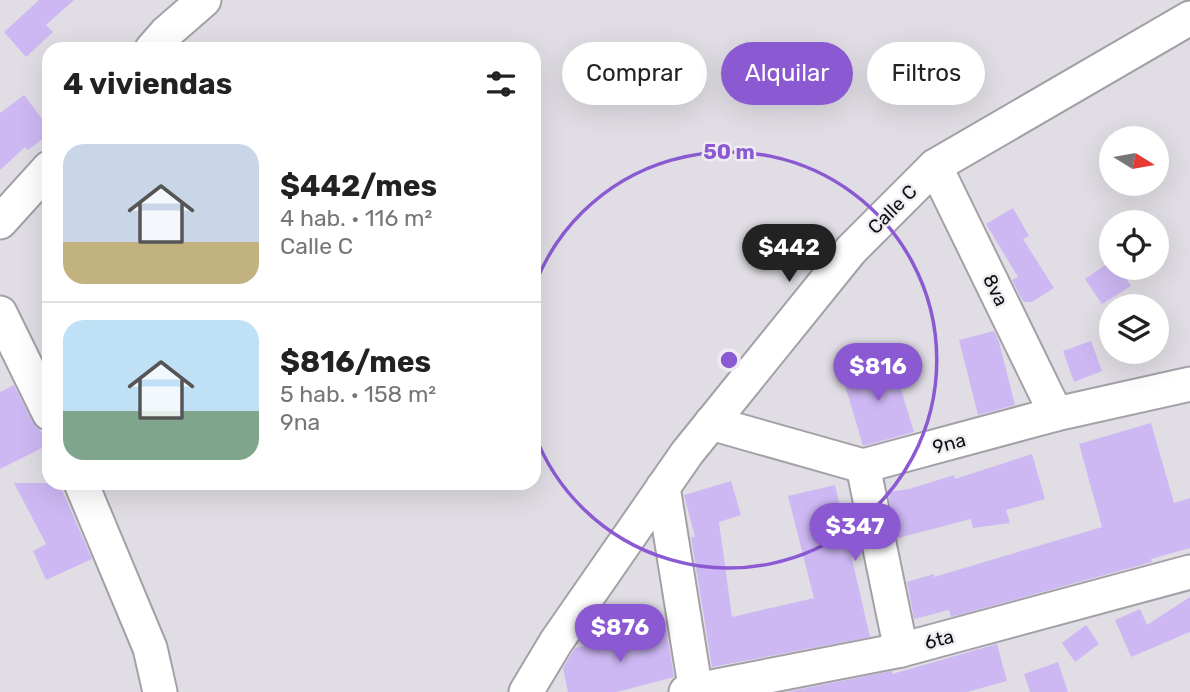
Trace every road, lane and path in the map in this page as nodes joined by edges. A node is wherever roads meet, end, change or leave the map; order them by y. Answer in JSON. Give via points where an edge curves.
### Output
{"nodes":[{"id":1,"x":204,"y":0,"type":"edge"},
{"id":2,"x":1190,"y":18,"type":"edge"},
{"id":3,"x":158,"y":42,"type":"edge"},
{"id":4,"x":936,"y":166,"type":"junction"},
{"id":5,"x":42,"y":176,"type":"edge"},
{"id":6,"x":0,"y":222,"type":"edge"},
{"id":7,"x":0,"y":313,"type":"edge"},
{"id":8,"x":1190,"y":384,"type":"edge"},
{"id":9,"x":42,"y":400,"type":"edge"},
{"id":10,"x":1056,"y":414,"type":"junction"},
{"id":11,"x":711,"y":423,"type":"junction"},
{"id":12,"x":863,"y":466,"type":"junction"},
{"id":13,"x":663,"y":487,"type":"junction"},
{"id":14,"x":84,"y":490,"type":"edge"},
{"id":15,"x":1190,"y":572,"type":"edge"},
{"id":16,"x":901,"y":650,"type":"junction"},
{"id":17,"x":693,"y":691,"type":"edge"},
{"id":18,"x":160,"y":692,"type":"edge"},
{"id":19,"x":526,"y":692,"type":"edge"}],
"edges":[{"from":1,"to":3,"type":"street"},
{"from":2,"to":4,"type":"street","name":"Calle C"},
{"from":4,"to":10,"type":"street","name":"8va"},
{"from":4,"to":11,"type":"street","name":"Calle C","via":[[852,250]]},
{"from":5,"to":6,"type":"street"},
{"from":7,"to":9,"type":"street"},
{"from":8,"to":10,"type":"street","name":"9na"},
{"from":10,"to":12,"type":"street","name":"9na"},
{"from":11,"to":12,"type":"street"},
{"from":11,"to":13,"type":"street","name":"Calle C"},
{"from":12,"to":16,"type":"street"},
{"from":13,"to":17,"type":"street","via":[[693,662]]},
{"from":13,"to":19,"type":"street","name":"Calle C"},
{"from":14,"to":18,"type":"street","via":[[150,648]]},
{"from":15,"to":16,"type":"street","name":"6ta"},
{"from":16,"to":17,"type":"street","name":"6ta"}]}
